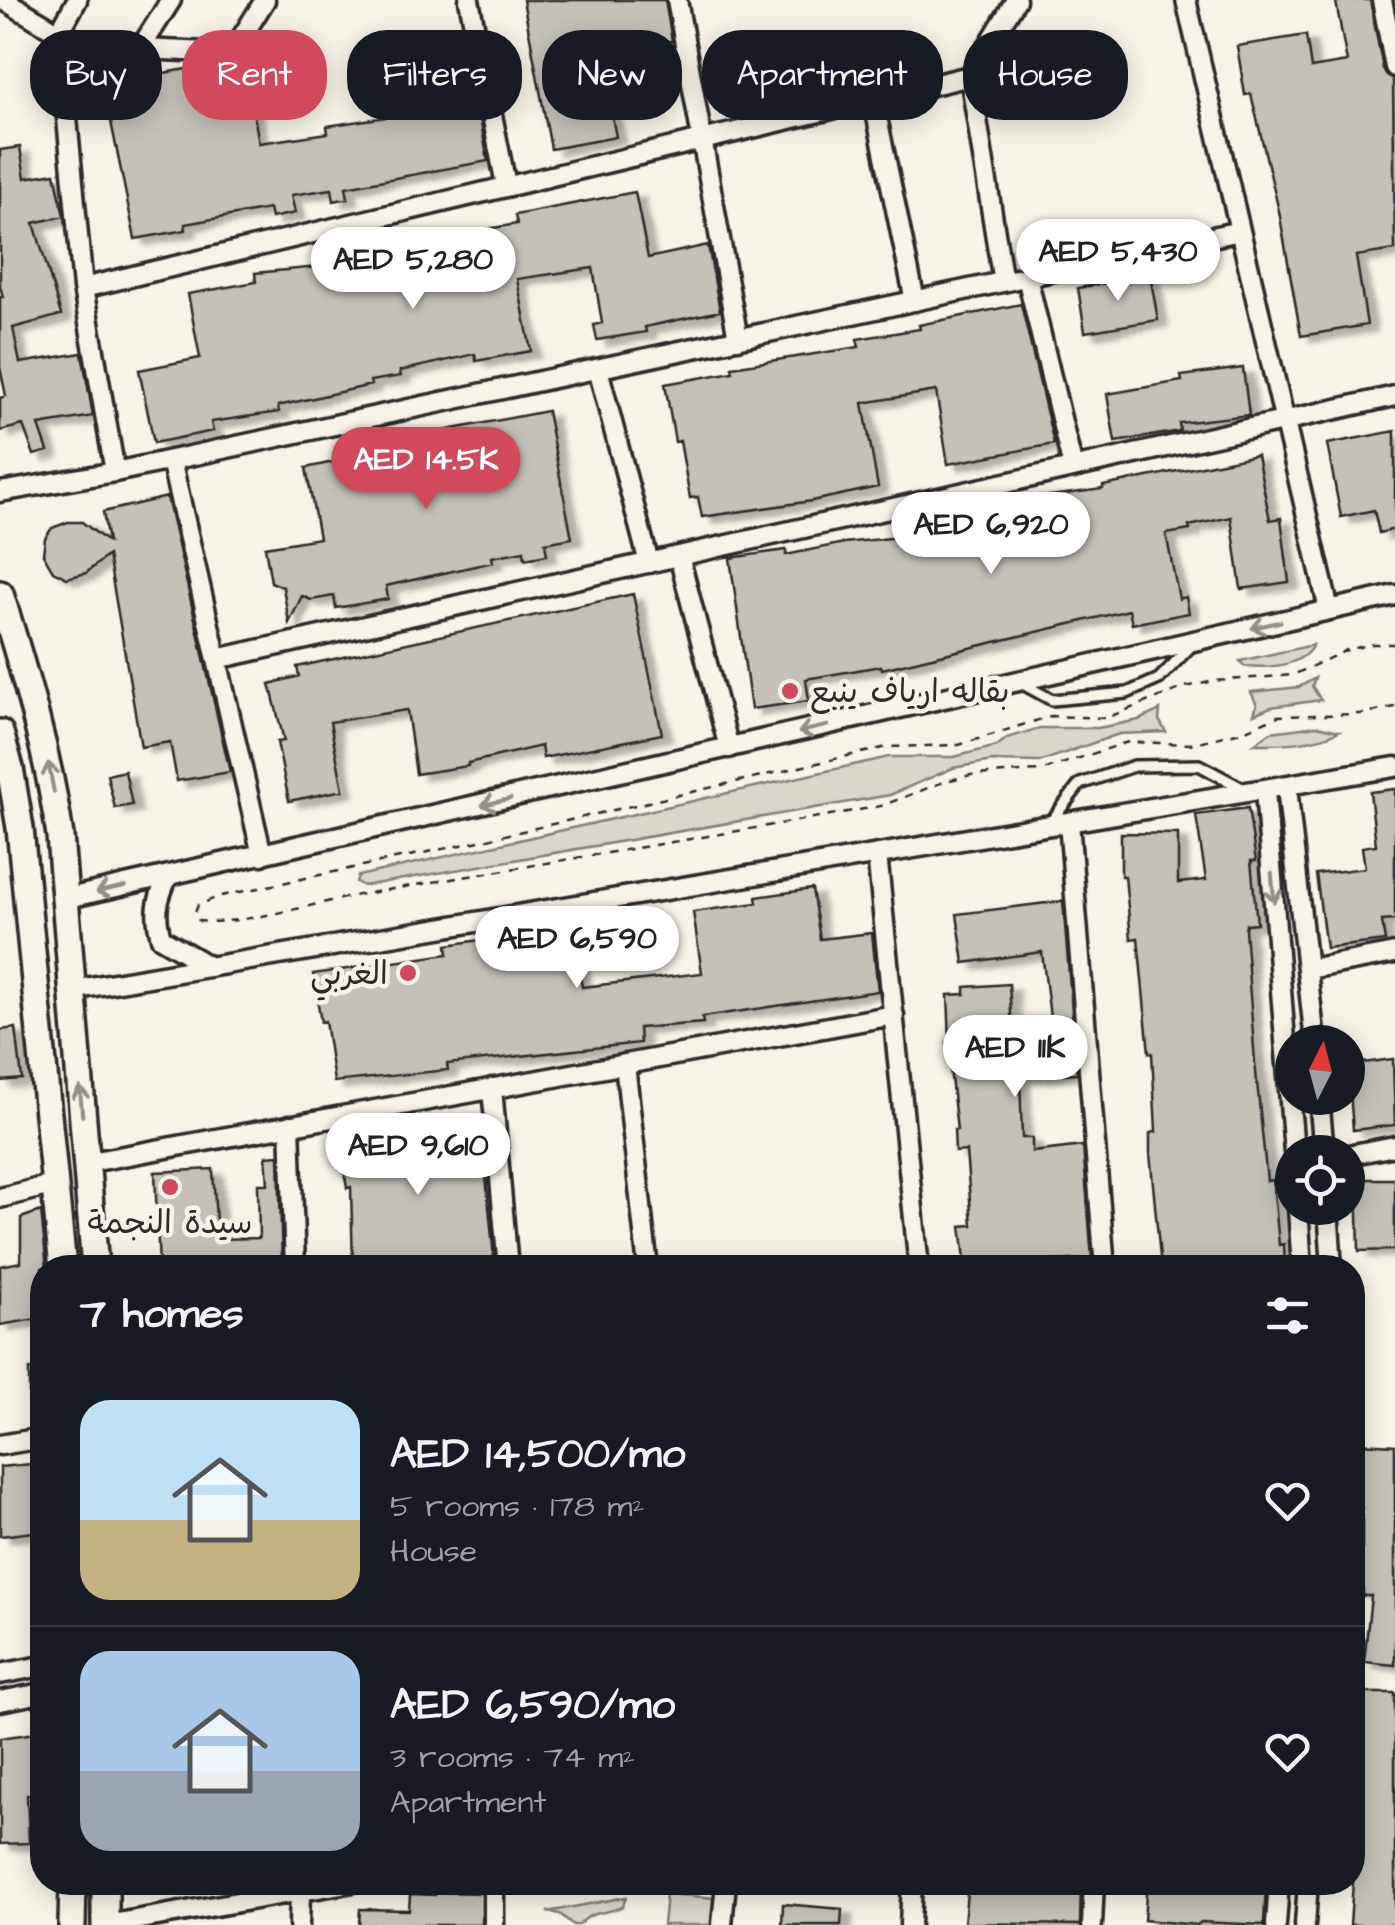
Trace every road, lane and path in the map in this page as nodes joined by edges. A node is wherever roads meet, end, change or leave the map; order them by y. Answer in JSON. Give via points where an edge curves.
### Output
{"nodes":[{"id":1,"x":4,"y":0,"type":"edge"},
{"id":2,"x":78,"y":0,"type":"edge"},
{"id":3,"x":171,"y":0,"type":"edge"},
{"id":4,"x":266,"y":0,"type":"edge"},
{"id":5,"x":469,"y":0,"type":"edge"},
{"id":6,"x":676,"y":0,"type":"edge"},
{"id":7,"x":1016,"y":0,"type":"edge"},
{"id":8,"x":1186,"y":0,"type":"edge"},
{"id":9,"x":1382,"y":0,"type":"edge"},
{"id":10,"x":54,"y":30,"type":"edge"},
{"id":11,"x":61,"y":30,"type":"edge"},
{"id":12,"x":998,"y":30,"type":"edge"},
{"id":13,"x":1395,"y":67,"type":"edge"},
{"id":14,"x":67,"y":120,"type":"edge"},
{"id":15,"x":776,"y":120,"type":"edge"},
{"id":16,"x":877,"y":120,"type":"edge"},
{"id":17,"x":977,"y":120,"type":"edge"},
{"id":18,"x":702,"y":137,"type":"junction"},
{"id":19,"x":506,"y":185,"type":"junction"},
{"id":20,"x":1240,"y":231,"type":"junction"},
{"id":21,"x":1027,"y":277,"type":"junction"},
{"id":22,"x":1003,"y":282,"type":"junction"},
{"id":23,"x":83,"y":288,"type":"junction"},
{"id":24,"x":915,"y":301,"type":"junction"},
{"id":25,"x":738,"y":338,"type":"junction"},
{"id":26,"x":598,"y":368,"type":"junction"},
{"id":27,"x":1395,"y":396,"type":"edge"},
{"id":28,"x":1285,"y":421,"type":"junction"},
{"id":29,"x":171,"y":460,"type":"junction"},
{"id":30,"x":1073,"y":468,"type":"junction"},
{"id":31,"x":115,"y":472,"type":"junction"},
{"id":32,"x":0,"y":492,"type":"edge"},
{"id":33,"x":679,"y":556,"type":"junction"},
{"id":34,"x":649,"y":563,"type":"junction"},
{"id":35,"x":0,"y":594,"type":"edge"},
{"id":36,"x":1395,"y":596,"type":"edge"},
{"id":37,"x":1330,"y":610,"type":"junction"},
{"id":38,"x":1196,"y":641,"type":"junction"},
{"id":39,"x":1395,"y":644,"type":"edge"},
{"id":40,"x":217,"y":660,"type":"junction"},
{"id":41,"x":1019,"y":682,"type":"junction"},
{"id":42,"x":1395,"y":707,"type":"edge"},
{"id":43,"x":0,"y":733,"type":"edge"},
{"id":44,"x":728,"y":748,"type":"junction"},
{"id":45,"x":1395,"y":767,"type":"edge"},
{"id":46,"x":1287,"y":787,"type":"junction"},
{"id":47,"x":1257,"y":792,"type":"junction"},
{"id":48,"x":1069,"y":822,"type":"junction"},
{"id":49,"x":1047,"y":826,"type":"junction"},
{"id":50,"x":877,"y":854,"type":"junction"},
{"id":51,"x":262,"y":855,"type":"junction"},
{"id":52,"x":168,"y":876,"type":"junction"},
{"id":53,"x":64,"y":899,"type":"junction"},
{"id":54,"x":1395,"y":953,"type":"edge"},
{"id":55,"x":210,"y":967,"type":"junction"},
{"id":56,"x":1308,"y":969,"type":"junction"},
{"id":57,"x":72,"y":990,"type":"junction"},
{"id":58,"x":894,"y":1015,"type":"junction"},
{"id":59,"x":1313,"y":1025,"type":"edge"},
{"id":60,"x":625,"y":1064,"type":"junction"},
{"id":61,"x":492,"y":1088,"type":"junction"},
{"id":62,"x":290,"y":1125,"type":"junction"},
{"id":63,"x":1292,"y":1135,"type":"edge"},
{"id":64,"x":1395,"y":1146,"type":"edge"},
{"id":65,"x":1365,"y":1152,"type":"edge"},
{"id":66,"x":86,"y":1163,"type":"junction"},
{"id":67,"x":55,"y":1184,"type":"junction"},
{"id":68,"x":0,"y":1198,"type":"edge"},
{"id":69,"x":1299,"y":1225,"type":"edge"},
{"id":70,"x":1329,"y":1225,"type":"edge"},
{"id":71,"x":62,"y":1255,"type":"edge"},
{"id":72,"x":95,"y":1255,"type":"edge"},
{"id":73,"x":295,"y":1255,"type":"edge"},
{"id":74,"x":507,"y":1255,"type":"edge"},
{"id":75,"x":647,"y":1255,"type":"edge"},
{"id":76,"x":919,"y":1255,"type":"edge"},
{"id":77,"x":1104,"y":1255,"type":"edge"},
{"id":78,"x":1301,"y":1255,"type":"edge"},
{"id":79,"x":1331,"y":1255,"type":"edge"},
{"id":80,"x":30,"y":1440,"type":"edge"},
{"id":81,"x":0,"y":1446,"type":"edge"},
{"id":82,"x":30,"y":1668,"type":"edge"},
{"id":83,"x":0,"y":1674,"type":"edge"},
{"id":84,"x":30,"y":1695,"type":"edge"},
{"id":85,"x":0,"y":1701,"type":"edge"},
{"id":86,"x":72,"y":1895,"type":"edge"},
{"id":87,"x":105,"y":1895,"type":"edge"},
{"id":88,"x":282,"y":1895,"type":"edge"},
{"id":89,"x":300,"y":1895,"type":"edge"},
{"id":90,"x":494,"y":1895,"type":"edge"},
{"id":91,"x":725,"y":1895,"type":"edge"},
{"id":92,"x":911,"y":1895,"type":"edge"},
{"id":93,"x":1093,"y":1895,"type":"edge"},
{"id":94,"x":1278,"y":1895,"type":"edge"},
{"id":95,"x":1307,"y":1895,"type":"edge"},
{"id":96,"x":72,"y":1925,"type":"edge"},
{"id":97,"x":106,"y":1925,"type":"edge"},
{"id":98,"x":300,"y":1925,"type":"edge"},
{"id":99,"x":494,"y":1925,"type":"edge"},
{"id":100,"x":722,"y":1925,"type":"edge"},
{"id":101,"x":910,"y":1925,"type":"edge"},
{"id":102,"x":1092,"y":1925,"type":"edge"},
{"id":103,"x":1276,"y":1925,"type":"edge"},
{"id":104,"x":1305,"y":1925,"type":"edge"}],
"edges":[{"from":1,"to":10,"type":"street"},
{"from":2,"to":11,"type":"street"},
{"from":3,"to":4,"type":"street","via":[[140,49],[232,53]]},
{"from":5,"to":19,"type":"street"},
{"from":6,"to":18,"type":"street"},
{"from":7,"to":12,"type":"street"},
{"from":8,"to":20,"type":"street"},
{"from":9,"to":13,"type":"street"},
{"from":14,"to":23,"type":"street"},
{"from":15,"to":18,"type":"street"},
{"from":16,"to":24,"type":"street"},
{"from":17,"to":22,"type":"street"},
{"from":18,"to":19,"type":"street"},
{"from":18,"to":25,"type":"street"},
{"from":19,"to":23,"type":"street"},
{"from":20,"to":21,"type":"street"},
{"from":20,"to":28,"type":"street"},
{"from":21,"to":22,"type":"street"},
{"from":21,"to":30,"type":"street"},
{"from":22,"to":24,"type":"street"},
{"from":23,"to":31,"type":"street"},
{"from":24,"to":25,"type":"street"},
{"from":25,"to":26,"type":"street"},
{"from":26,"to":29,"type":"street"},
{"from":26,"to":34,"type":"street"},
{"from":27,"to":28,"type":"street"},
{"from":28,"to":30,"type":"street"},
{"from":28,"to":37,"type":"street"},
{"from":29,"to":31,"type":"street"},
{"from":29,"to":40,"type":"street"},
{"from":30,"to":33,"type":"street"},
{"from":31,"to":32,"type":"street"},
{"from":33,"to":34,"type":"street"},
{"from":33,"to":44,"type":"street"},
{"from":34,"to":40,"type":"street"},
{"from":53,"to":35,"type":"main road","one_way":true,"via":[[51,774]]},
{"from":36,"to":37,"type":"street"},
{"from":37,"to":38,"type":"street","one_way":true},
{"from":38,"to":41,"type":"street"},
{"from":38,"to":41,"type":"lane","via":[[1159,679],[1127,693],[1052,700]]},
{"from":39,"to":42,"type":"path","via":[[1347,650],[1293,675],[1185,687],[1106,718],[1051,716],[960,746],[887,747],[221,896],[198,905],[195,913],[199,921],[239,918],[881,806],[958,778],[1040,770],[1128,742],[1190,744],[1278,716]]},
{"from":40,"to":51,"type":"street"},
{"from":41,"to":44,"type":"street","one_way":true},
{"from":43,"to":67,"type":"main road","via":[[20,828]]},
{"from":44,"to":51,"type":"street","one_way":true},
{"from":45,"to":46,"type":"street"},
{"from":46,"to":47,"type":"street"},
{"from":46,"to":56,"type":"street"},
{"from":47,"to":48,"type":"street"},
{"from":47,"to":49,"type":"lane","via":[[1200,765],[1134,766],[1080,784]]},
{"from":47,"to":63,"type":"street","one_way":true},
{"from":48,"to":49,"type":"street"},
{"from":48,"to":77,"type":"street"},
{"from":49,"to":50,"type":"street"},
{"from":50,"to":55,"type":"street"},
{"from":50,"to":58,"type":"street"},
{"from":51,"to":52,"type":"street"},
{"from":52,"to":53,"type":"street","one_way":true},
{"from":52,"to":55,"type":"street","via":[[156,903],[161,938]]},
{"from":53,"to":57,"type":"main road"},
{"from":54,"to":56,"type":"street"},
{"from":55,"to":57,"type":"street"},
{"from":56,"to":59,"type":"street"},
{"from":66,"to":57,"type":"main road","one_way":true},
{"from":58,"to":60,"type":"street"},
{"from":58,"to":76,"type":"street"},
{"from":60,"to":61,"type":"street"},
{"from":60,"to":75,"type":"street"},
{"from":61,"to":62,"type":"street"},
{"from":61,"to":74,"type":"street"},
{"from":62,"to":66,"type":"street"},
{"from":62,"to":73,"type":"street"},
{"from":64,"to":65,"type":"street"},
{"from":66,"to":72,"type":"main road"},
{"from":67,"to":68,"type":"street"},
{"from":67,"to":71,"type":"main road"},
{"from":69,"to":78,"type":"street"},
{"from":70,"to":79,"type":"street"},
{"from":80,"to":81,"type":"street"},
{"from":82,"to":83,"type":"street"},
{"from":84,"to":85,"type":"street"},
{"from":86,"to":96,"type":"main road"},
{"from":87,"to":97,"type":"main road"},
{"from":88,"to":97,"type":"street"},
{"from":89,"to":98,"type":"street"},
{"from":90,"to":99,"type":"street"},
{"from":91,"to":100,"type":"street"},
{"from":92,"to":101,"type":"street"},
{"from":93,"to":102,"type":"street"},
{"from":94,"to":103,"type":"street"},
{"from":95,"to":104,"type":"street"}]}
